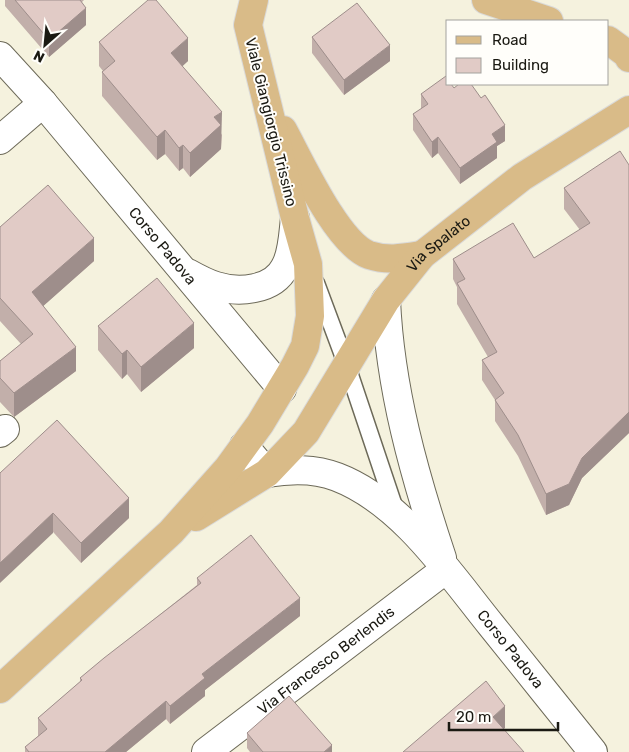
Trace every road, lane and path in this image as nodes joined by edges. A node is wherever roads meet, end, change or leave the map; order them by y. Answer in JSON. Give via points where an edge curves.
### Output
{"nodes":[{"id":1,"x":237,"y":0,"type":"edge"},
{"id":2,"x":486,"y":0,"type":"edge"},
{"id":3,"x":251,"y":13,"type":"edge"},
{"id":4,"x":546,"y":20,"type":"edge"},
{"id":5,"x":609,"y":40,"type":"edge"},
{"id":6,"x":609,"y":41,"type":"edge"},
{"id":7,"x":629,"y":42,"type":"edge"},
{"id":8,"x":0,"y":56,"type":"edge"},
{"id":9,"x":629,"y":58,"type":"edge"},
{"id":10,"x":266,"y":98,"type":"junction"},
{"id":11,"x":43,"y":103,"type":"junction"},
{"id":12,"x":628,"y":109,"type":"edge"},
{"id":13,"x":0,"y":140,"type":"edge"},
{"id":14,"x":295,"y":218,"type":"junction"},
{"id":15,"x":422,"y":255,"type":"junction"},
{"id":16,"x":308,"y":264,"type":"junction"},
{"id":17,"x":184,"y":272,"type":"junction"},
{"id":18,"x":386,"y":300,"type":"junction"},
{"id":19,"x":347,"y":366,"type":"junction"},
{"id":20,"x":282,"y":389,"type":"junction"},
{"id":21,"x":244,"y":446,"type":"junction"},
{"id":22,"x":267,"y":473,"type":"junction"},
{"id":23,"x":397,"y":514,"type":"junction"},
{"id":24,"x":171,"y":532,"type":"junction"},
{"id":25,"x":446,"y":569,"type":"junction"},
{"id":26,"x":0,"y":689,"type":"edge"},
{"id":27,"x":206,"y":752,"type":"edge"},
{"id":28,"x":593,"y":752,"type":"edge"}],
"edges":[{"from":1,"to":3,"type":"street","name":"Viale Giangiorgio Trissino"},
{"from":2,"to":4,"type":"main road"},
{"from":3,"to":10,"type":"main road","name":"Viale Giangiorgio Trissino"},
{"from":5,"to":7,"type":"main road"},
{"from":6,"to":9,"type":"main road"},
{"from":8,"to":11,"type":"street","name":"Corso Padova"},
{"from":10,"to":14,"type":"main road","name":"Viale Giangiorgio Trissino"},
{"from":10,"to":15,"type":"main road","via":[[338,229],[367,254],[390,260]]},
{"from":11,"to":13,"type":"street"},
{"from":11,"to":17,"type":"street","name":"Corso Padova"},
{"from":12,"to":15,"type":"main road","name":"Via Spalato","via":[[522,177]]},
{"from":14,"to":16,"type":"main road","name":"Viale Giangiorgio Trissino"},
{"from":14,"to":17,"type":"street","name":"Viale Giangiorgio Trissino","via":[[285,267],[274,281],[233,290]]},
{"from":15,"to":18,"type":"main road","name":"Via Spalato"},
{"from":16,"to":19,"type":"lane","name":"Viale Giangiorgio Trissino"},
{"from":16,"to":20,"type":"main road","name":"Viale Giangiorgio Trissino","via":[[310,316],[305,346]]},
{"from":17,"to":20,"type":"street","name":"Corso Padova"},
{"from":18,"to":19,"type":"main road","name":"Via Spalato"},
{"from":18,"to":25,"type":"street","name":"Corso Padova","via":[[393,376],[405,431],[422,497]]},
{"from":19,"to":22,"type":"main road","name":"Via Spalato","via":[[306,432]]},
{"from":19,"to":23,"type":"lane","name":"Corso Padova"},
{"from":20,"to":21,"type":"main road","name":"Viale Giangiorgio Trissino"},
{"from":21,"to":22,"type":"street"},
{"from":21,"to":24,"type":"main road","name":"Viale Giangiorgio Trissino"},
{"from":22,"to":23,"type":"street","name":"Corso Padova","via":[[309,469],[338,477]]},
{"from":22,"to":24,"type":"main road","name":"Via Spalato"},
{"from":23,"to":25,"type":"street","name":"Corso Padova"},
{"from":24,"to":26,"type":"main road"},
{"from":25,"to":27,"type":"street","name":"Via Francesco Berlendis"},
{"from":25,"to":28,"type":"street","name":"Corso Padova"}]}
